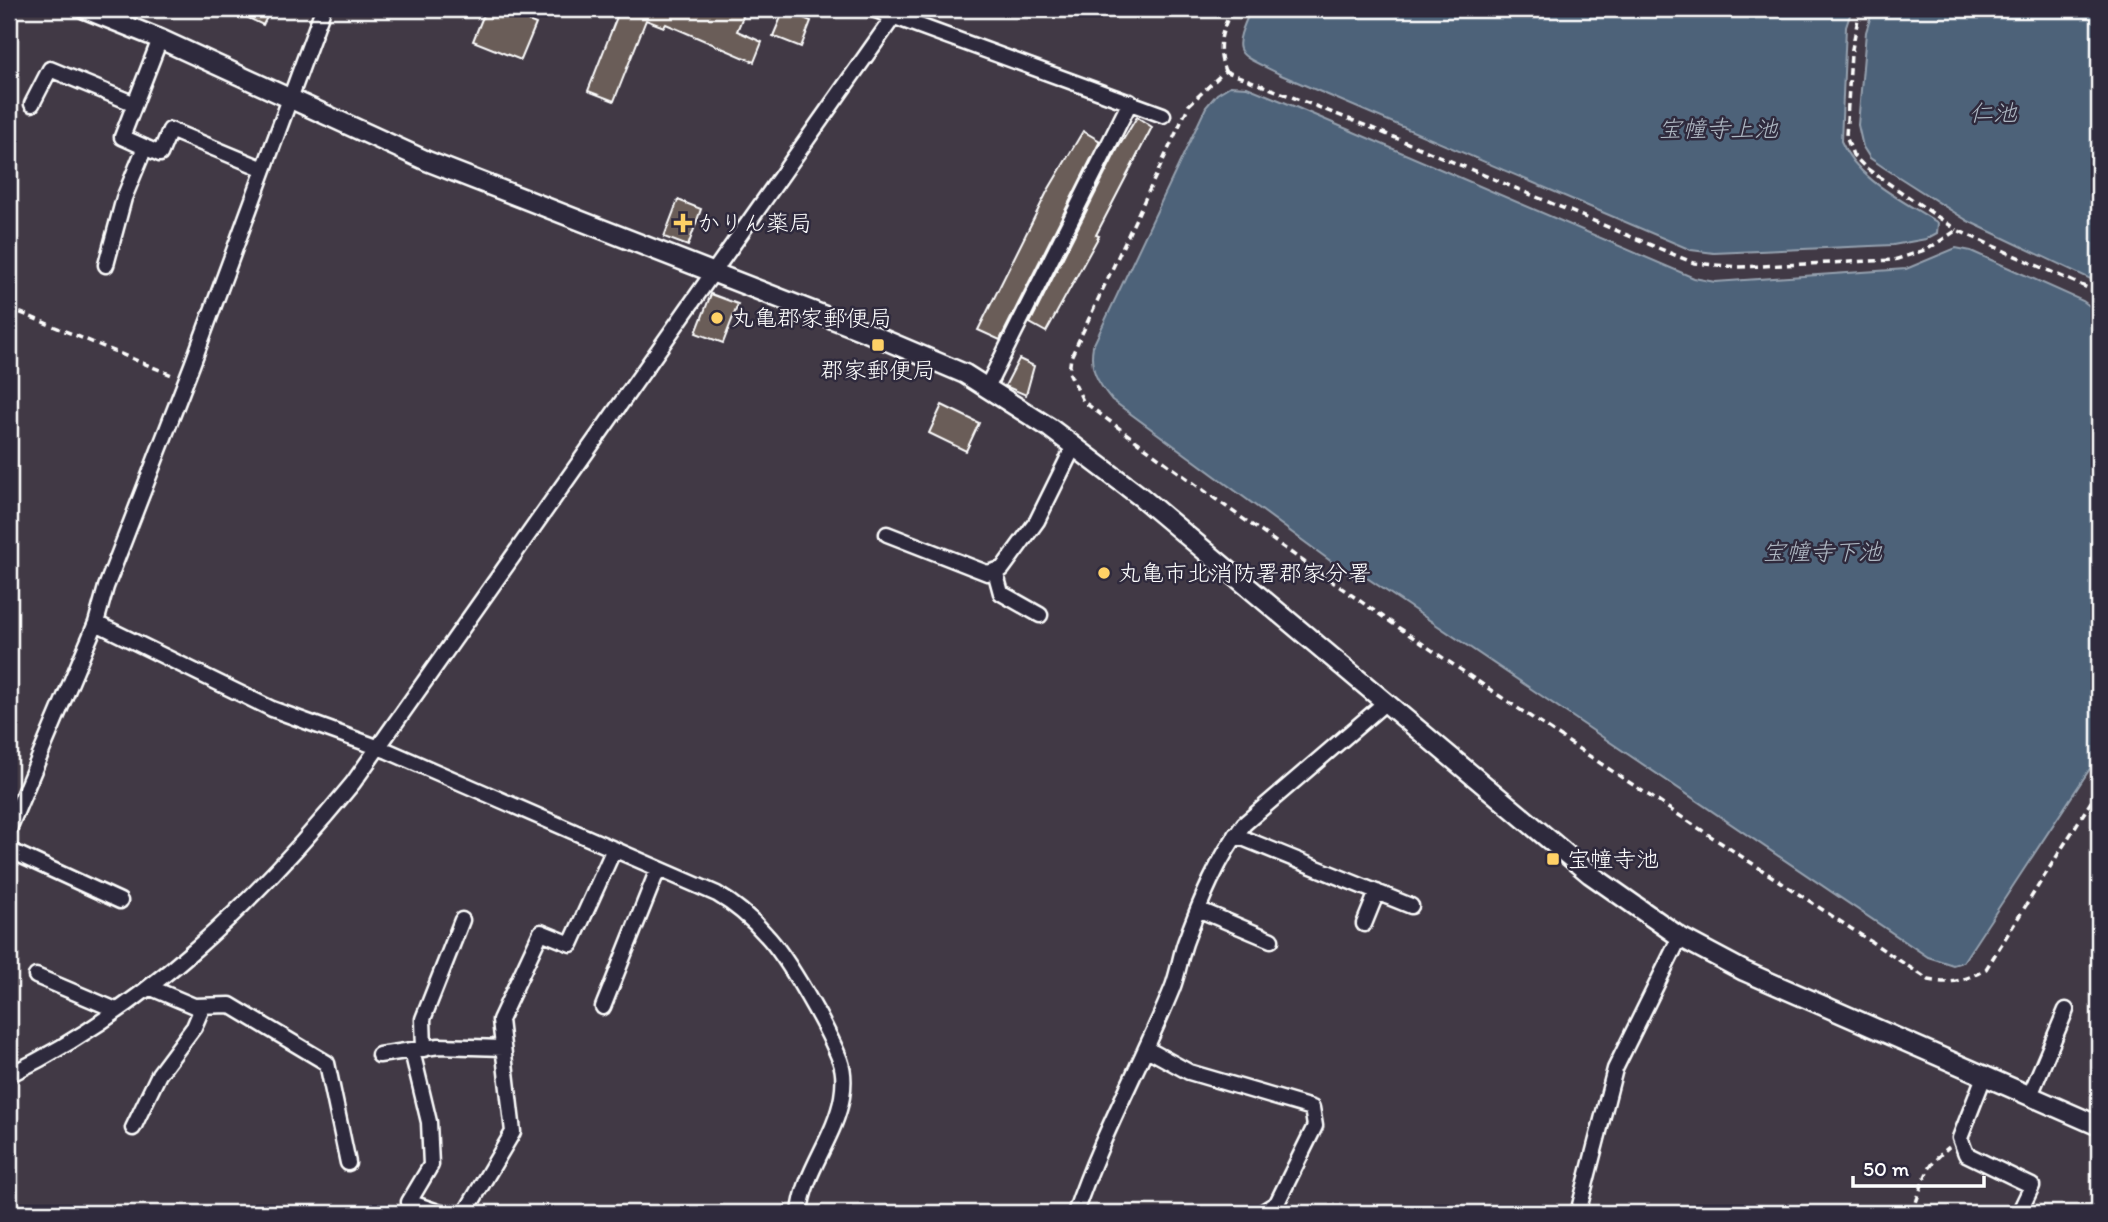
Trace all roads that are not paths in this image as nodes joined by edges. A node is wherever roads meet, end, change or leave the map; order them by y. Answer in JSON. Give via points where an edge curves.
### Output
{"nodes":[{"id":1,"x":85,"y":9,"type":"edge"},
{"id":2,"x":323,"y":9,"type":"edge"},
{"id":3,"x":873,"y":9,"type":"edge"},
{"id":4,"x":897,"y":13,"type":"edge"},
{"id":5,"x":160,"y":39,"type":"junction"},
{"id":6,"x":290,"y":98,"type":"junction"},
{"id":7,"x":1130,"y":102,"type":"junction"},
{"id":8,"x":32,"y":104,"type":"dead end"},
{"id":9,"x":135,"y":104,"type":"junction"},
{"id":10,"x":1163,"y":115,"type":"dead end"},
{"id":11,"x":145,"y":147,"type":"junction"},
{"id":12,"x":264,"y":169,"type":"junction"},
{"id":13,"x":106,"y":265,"type":"dead end"},
{"id":14,"x":713,"y":274,"type":"junction"},
{"id":15,"x":987,"y":387,"type":"junction"},
{"id":16,"x":1074,"y":446,"type":"junction"},
{"id":17,"x":887,"y":534,"type":"dead end"},
{"id":18,"x":995,"y":571,"type":"junction"},
{"id":19,"x":1040,"y":615,"type":"dead end"},
{"id":20,"x":96,"y":623,"type":"junction"},
{"id":21,"x":1386,"y":702,"type":"junction"},
{"id":22,"x":378,"y":747,"type":"junction"},
{"id":23,"x":9,"y":829,"type":"edge"},
{"id":24,"x":1236,"y":835,"type":"junction"},
{"id":25,"x":614,"y":849,"type":"junction"},
{"id":26,"x":9,"y":850,"type":"edge"},
{"id":27,"x":658,"y":869,"type":"junction"},
{"id":28,"x":1377,"y":892,"type":"junction"},
{"id":29,"x":120,"y":901,"type":"dead end"},
{"id":30,"x":1411,"y":906,"type":"dead end"},
{"id":31,"x":1200,"y":910,"type":"junction"},
{"id":32,"x":462,"y":920,"type":"dead end"},
{"id":33,"x":1364,"y":924,"type":"dead end"},
{"id":34,"x":1680,"y":937,"type":"junction"},
{"id":35,"x":1271,"y":940,"type":"dead end"},
{"id":36,"x":36,"y":976,"type":"dead end"},
{"id":37,"x":149,"y":987,"type":"junction"},
{"id":38,"x":203,"y":1006,"type":"junction"},
{"id":39,"x":603,"y":1007,"type":"dead end"},
{"id":40,"x":116,"y":1010,"type":"junction"},
{"id":41,"x":2066,"y":1010,"type":"dead end"},
{"id":42,"x":503,"y":1048,"type":"junction"},
{"id":43,"x":1147,"y":1049,"type":"junction"},
{"id":44,"x":418,"y":1050,"type":"junction"},
{"id":45,"x":379,"y":1055,"type":"dead end"},
{"id":46,"x":1986,"y":1074,"type":"junction"},
{"id":47,"x":9,"y":1075,"type":"edge"},
{"id":48,"x":2031,"y":1093,"type":"junction"},
{"id":49,"x":2099,"y":1126,"type":"edge"},
{"id":50,"x":133,"y":1128,"type":"dead end"},
{"id":51,"x":348,"y":1163,"type":"dead end"},
{"id":52,"x":441,"y":1213,"type":"edge"},
{"id":53,"x":465,"y":1213,"type":"edge"},
{"id":54,"x":800,"y":1213,"type":"edge"},
{"id":55,"x":1074,"y":1213,"type":"edge"},
{"id":56,"x":1261,"y":1213,"type":"edge"},
{"id":57,"x":1578,"y":1213,"type":"edge"},
{"id":58,"x":2019,"y":1213,"type":"edge"}],
"edges":[{"from":1,"to":5,"type":"street"},
{"from":2,"to":6,"type":"street"},
{"from":3,"to":4,"type":"street"},
{"from":4,"to":7,"type":"street"},
{"from":4,"to":14,"type":"street"},
{"from":5,"to":6,"type":"street"},
{"from":5,"to":9,"type":"street"},
{"from":6,"to":12,"type":"street"},
{"from":6,"to":14,"type":"street","via":[[427,161]]},
{"from":7,"to":10,"type":"street"},
{"from":7,"to":15,"type":"street"},
{"from":8,"to":9,"type":"street","via":[[50,69]]},
{"from":9,"to":11,"type":"street","via":[[122,137]]},
{"from":11,"to":12,"type":"street","via":[[160,154],[170,130]]},
{"from":11,"to":13,"type":"street","via":[[124,198]]},
{"from":12,"to":20,"type":"street"},
{"from":14,"to":15,"type":"street","via":[[923,355]]},
{"from":14,"to":22,"type":"street"},
{"from":15,"to":16,"type":"street"},
{"from":16,"to":18,"type":"street","via":[[1037,521],[1002,569]]},
{"from":16,"to":21,"type":"street"},
{"from":17,"to":18,"type":"street","via":[[987,573]]},
{"from":18,"to":19,"type":"street","via":[[1001,593]]},
{"from":20,"to":22,"type":"street","via":[[272,709]]},
{"from":20,"to":23,"type":"street"},
{"from":21,"to":24,"type":"street"},
{"from":21,"to":34,"type":"street","via":[[1590,874]]},
{"from":22,"to":25,"type":"street"},
{"from":22,"to":37,"type":"street","via":[[315,829],[268,879],[202,945]]},
{"from":24,"to":28,"type":"street"},
{"from":24,"to":31,"type":"street"},
{"from":25,"to":27,"type":"street"},
{"from":25,"to":42,"type":"street","via":[[571,944],[541,932],[500,1020]]},
{"from":26,"to":29,"type":"street"},
{"from":27,"to":39,"type":"street"},
{"from":27,"to":54,"type":"street","via":[[717,894],[768,936],[840,1061],[840,1107]]},
{"from":28,"to":30,"type":"street"},
{"from":28,"to":33,"type":"street"},
{"from":31,"to":35,"type":"street"},
{"from":31,"to":43,"type":"street"},
{"from":32,"to":44,"type":"street","via":[[423,1018]]},
{"from":34,"to":46,"type":"street","via":[[1744,971]]},
{"from":34,"to":57,"type":"street","via":[[1615,1069]]},
{"from":36,"to":40,"type":"street"},
{"from":37,"to":38,"type":"street"},
{"from":37,"to":40,"type":"street"},
{"from":38,"to":50,"type":"street","via":[[194,1027],[159,1074]]},
{"from":38,"to":51,"type":"street","via":[[230,1005],[327,1063]]},
{"from":40,"to":47,"type":"street"},
{"from":41,"to":48,"type":"street"},
{"from":42,"to":44,"type":"street","via":[[439,1046]]},
{"from":42,"to":53,"type":"street","via":[[513,1132]]},
{"from":43,"to":55,"type":"street","via":[[1094,1156]]},
{"from":43,"to":56,"type":"street","via":[[1189,1072],[1312,1108],[1315,1126],[1277,1203]]},
{"from":44,"to":45,"type":"street"},
{"from":44,"to":52,"type":"street","via":[[431,1165],[409,1202]]},
{"from":46,"to":48,"type":"street"},
{"from":46,"to":58,"type":"street","via":[[1960,1139],[1966,1154],[2032,1186]]},
{"from":48,"to":49,"type":"street"}]}
